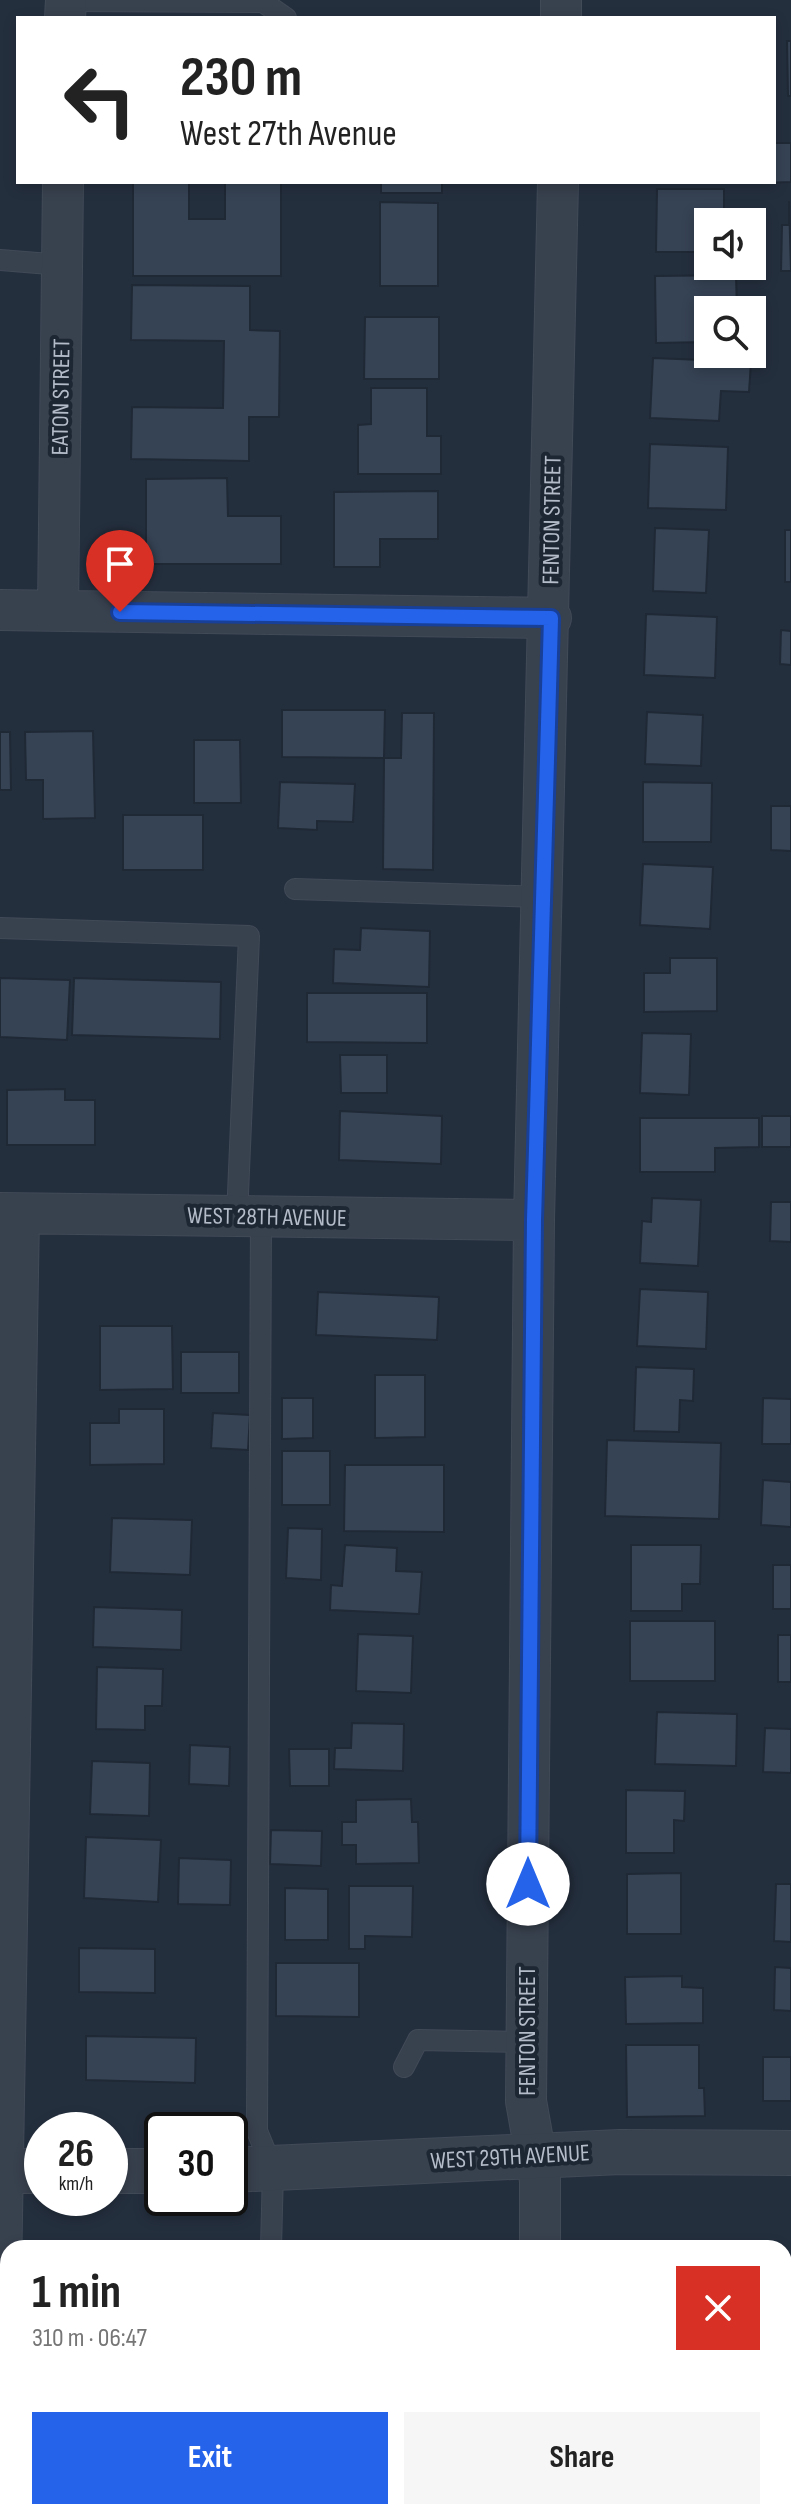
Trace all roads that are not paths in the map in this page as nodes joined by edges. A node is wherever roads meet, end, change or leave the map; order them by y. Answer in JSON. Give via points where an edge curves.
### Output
{"nodes":[{"id":1,"x":66,"y":0,"type":"edge"},
{"id":2,"x":260,"y":1,"type":"edge"},
{"id":3,"x":283,"y":16,"type":"edge"},
{"id":4,"x":63,"y":184,"type":"edge"},
{"id":5,"x":558,"y":184,"type":"edge"},
{"id":6,"x":0,"y":260,"type":"edge"},
{"id":7,"x":62,"y":265,"type":"junction"},
{"id":8,"x":0,"y":610,"type":"edge"},
{"id":9,"x":58,"y":611,"type":"junction"},
{"id":10,"x":551,"y":618,"type":"junction"},
{"id":11,"x":295,"y":889,"type":"dead end"},
{"id":12,"x":543,"y":897,"type":"junction"},
{"id":13,"x":0,"y":928,"type":"edge"},
{"id":14,"x":9,"y":1213,"type":"edge"},
{"id":15,"x":249,"y":1217,"type":"junction"},
{"id":16,"x":534,"y":1220,"type":"junction"},
{"id":17,"x":527,"y":2042,"type":"junction"},
{"id":18,"x":404,"y":2067,"type":"dead end"},
{"id":19,"x":791,"y":2153,"type":"edge"},
{"id":20,"x":535,"y":2156,"type":"junction"},
{"id":21,"x":248,"y":2170,"type":"edge"},
{"id":22,"x":273,"y":2170,"type":"junction"},
{"id":23,"x":15,"y":2171,"type":"edge"},
{"id":24,"x":9,"y":2240,"type":"edge"},
{"id":25,"x":271,"y":2240,"type":"edge"},
{"id":26,"x":540,"y":2240,"type":"edge"}],
"edges":[{"from":1,"to":2,"type":"lane"},
{"from":2,"to":3,"type":"lane"},
{"from":4,"to":7,"type":"street","name":"EATON STREET"},
{"from":5,"to":10,"type":"street","name":"FENTON STREET"},
{"from":6,"to":7,"type":"lane"},
{"from":7,"to":9,"type":"street","name":"EATON STREET"},
{"from":8,"to":9,"type":"street"},
{"from":9,"to":10,"type":"street"},
{"from":10,"to":12,"type":"street","name":"FENTON STREET"},
{"from":11,"to":12,"type":"lane"},
{"from":12,"to":16,"type":"street","name":"FENTON STREET"},
{"from":13,"to":15,"type":"lane","via":[[249,936]]},
{"from":14,"to":15,"type":"street","name":"WEST 28TH AVENUE"},
{"from":14,"to":23,"type":"street"},
{"from":15,"to":16,"type":"street","name":"WEST 28TH AVENUE"},
{"from":15,"to":22,"type":"lane","via":[[257,2131]]},
{"from":16,"to":17,"type":"street","name":"FENTON STREET"},
{"from":17,"to":18,"type":"lane","via":[[418,2040]]},
{"from":17,"to":20,"type":"street","name":"FENTON STREET","via":[[526,2101]]},
{"from":19,"to":20,"type":"street","name":"WEST 29TH AVENUE"},
{"from":20,"to":22,"type":"street","name":"WEST 29TH AVENUE"},
{"from":20,"to":26,"type":"street","name":"FENTON STREET"},
{"from":21,"to":22,"type":"street","name":"WEST 29TH AVENUE"},
{"from":22,"to":25,"type":"lane"},
{"from":23,"to":24,"type":"street"}]}
